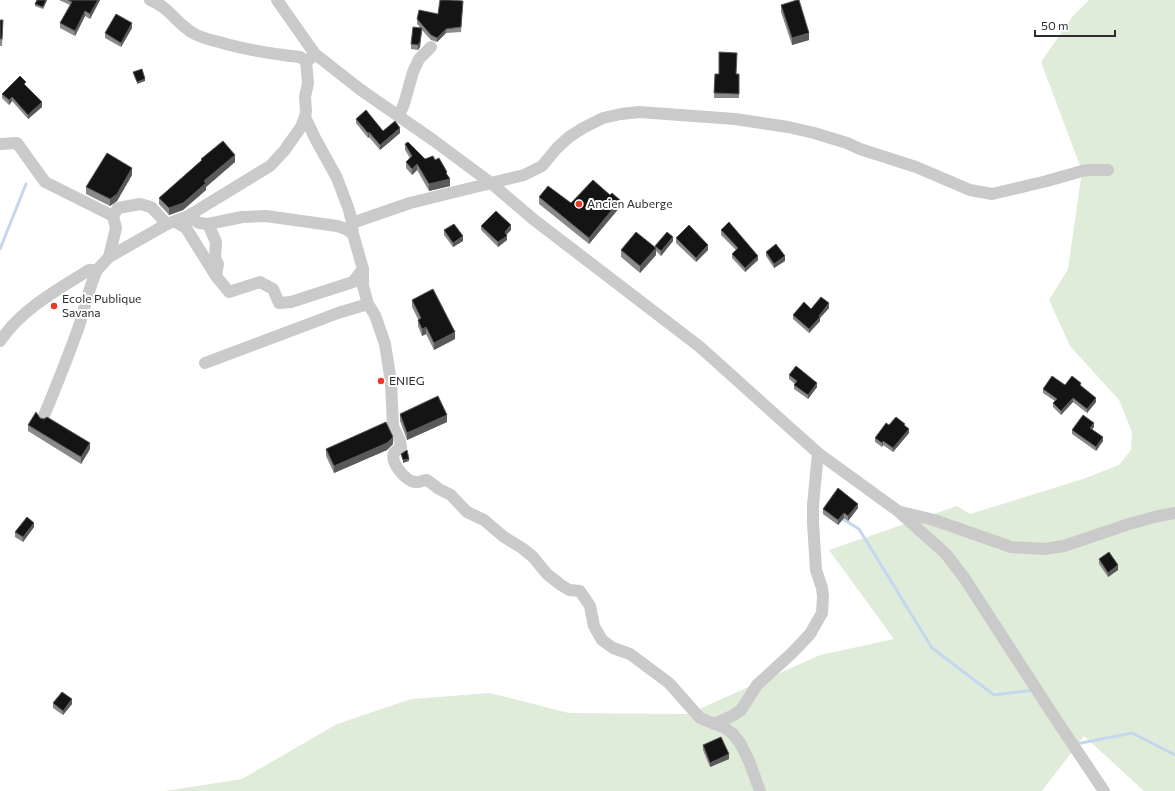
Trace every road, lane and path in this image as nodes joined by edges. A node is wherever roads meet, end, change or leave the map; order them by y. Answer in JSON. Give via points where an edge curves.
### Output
{"nodes":[{"id":1,"x":150,"y":0,"type":"edge"},
{"id":2,"x":277,"y":0,"type":"edge"},
{"id":3,"x":431,"y":47,"type":"dead end"},
{"id":4,"x":311,"y":58,"type":"junction"},
{"id":5,"x":305,"y":116,"type":"junction"},
{"id":6,"x":399,"y":116,"type":"junction"},
{"id":7,"x":0,"y":144,"type":"edge"},
{"id":8,"x":1108,"y":170,"type":"dead end"},
{"id":9,"x":491,"y":184,"type":"junction"},
{"id":10,"x":113,"y":216,"type":"junction"},
{"id":11,"x":188,"y":216,"type":"junction"},
{"id":12,"x":171,"y":223,"type":"junction"},
{"id":13,"x":208,"y":224,"type":"junction"},
{"id":14,"x":352,"y":229,"type":"junction"},
{"id":15,"x":109,"y":257,"type":"junction"},
{"id":16,"x":363,"y":269,"type":"junction"},
{"id":17,"x":97,"y":270,"type":"junction"},
{"id":18,"x":216,"y":276,"type":"junction"},
{"id":19,"x":368,"y":304,"type":"junction"},
{"id":20,"x":0,"y":341,"type":"edge"},
{"id":21,"x":205,"y":363,"type":"dead end"},
{"id":22,"x":43,"y":418,"type":"edge"},
{"id":23,"x":818,"y":453,"type":"junction"},
{"id":24,"x":898,"y":511,"type":"junction"},
{"id":25,"x":1175,"y":513,"type":"edge"},
{"id":26,"x":714,"y":724,"type":"junction"},
{"id":27,"x":760,"y":791,"type":"edge"},
{"id":28,"x":1104,"y":791,"type":"edge"}],
"edges":[{"from":1,"to":4,"type":"street","via":[[163,6],[184,28],[217,42],[251,50]]},
{"from":2,"to":4,"type":"street"},
{"from":3,"to":6,"type":"street","via":[[419,59]]},
{"from":4,"to":5,"type":"street"},
{"from":4,"to":6,"type":"street"},
{"from":5,"to":11,"type":"street","via":[[301,127],[270,166]]},
{"from":5,"to":14,"type":"street","via":[[343,192]]},
{"from":6,"to":9,"type":"street"},
{"from":7,"to":10,"type":"street","via":[[17,143],[45,182]]},
{"from":8,"to":9,"type":"street","via":[[1082,171],[992,194],[970,190],[916,166],[814,132],[735,119],[639,112],[603,118],[569,137],[542,166],[524,175]]},
{"from":9,"to":14,"type":"street","via":[[410,203]]},
{"from":9,"to":23,"type":"street","via":[[700,347]]},
{"from":10,"to":12,"type":"street","via":[[118,208],[140,204],[151,207]]},
{"from":10,"to":15,"type":"street","via":[[116,228]]},
{"from":11,"to":12,"type":"street"},
{"from":11,"to":13,"type":"street","via":[[199,223]]},
{"from":12,"to":15,"type":"street"},
{"from":12,"to":18,"type":"street","via":[[186,228]]},
{"from":13,"to":14,"type":"street","via":[[242,217],[266,216]]},
{"from":13,"to":18,"type":"street","via":[[216,242]]},
{"from":14,"to":16,"type":"street"},
{"from":15,"to":17,"type":"street"},
{"from":16,"to":18,"type":"street","via":[[353,282],[291,302],[279,302],[273,289],[260,282],[229,292]]},
{"from":16,"to":19,"type":"street","via":[[363,286]]},
{"from":17,"to":20,"type":"street","via":[[89,270],[36,304],[19,318]]},
{"from":17,"to":22,"type":"street","via":[[64,368]]},
{"from":19,"to":21,"type":"street"},
{"from":19,"to":26,"type":"street","via":[[375,315],[385,344],[392,382],[393,426],[401,447],[394,453],[393,460],[399,471],[413,482],[427,480],[439,490],[451,495],[468,512],[494,526],[504,537],[522,548],[561,585],[569,590],[580,591],[590,606],[594,626],[602,640],[613,648],[630,654],[669,683],[700,718]]},
{"from":23,"to":24,"type":"street"},
{"from":23,"to":26,"type":"street","via":[[813,523],[816,570],[823,596],[822,613],[810,634],[761,680],[741,710]]},
{"from":24,"to":25,"type":"street","via":[[934,520],[1011,547],[1044,549],[1064,546],[1129,524]]},
{"from":24,"to":28,"type":"street","via":[[946,554],[965,579]]},
{"from":26,"to":27,"type":"street","via":[[725,728],[740,743]]}]}
